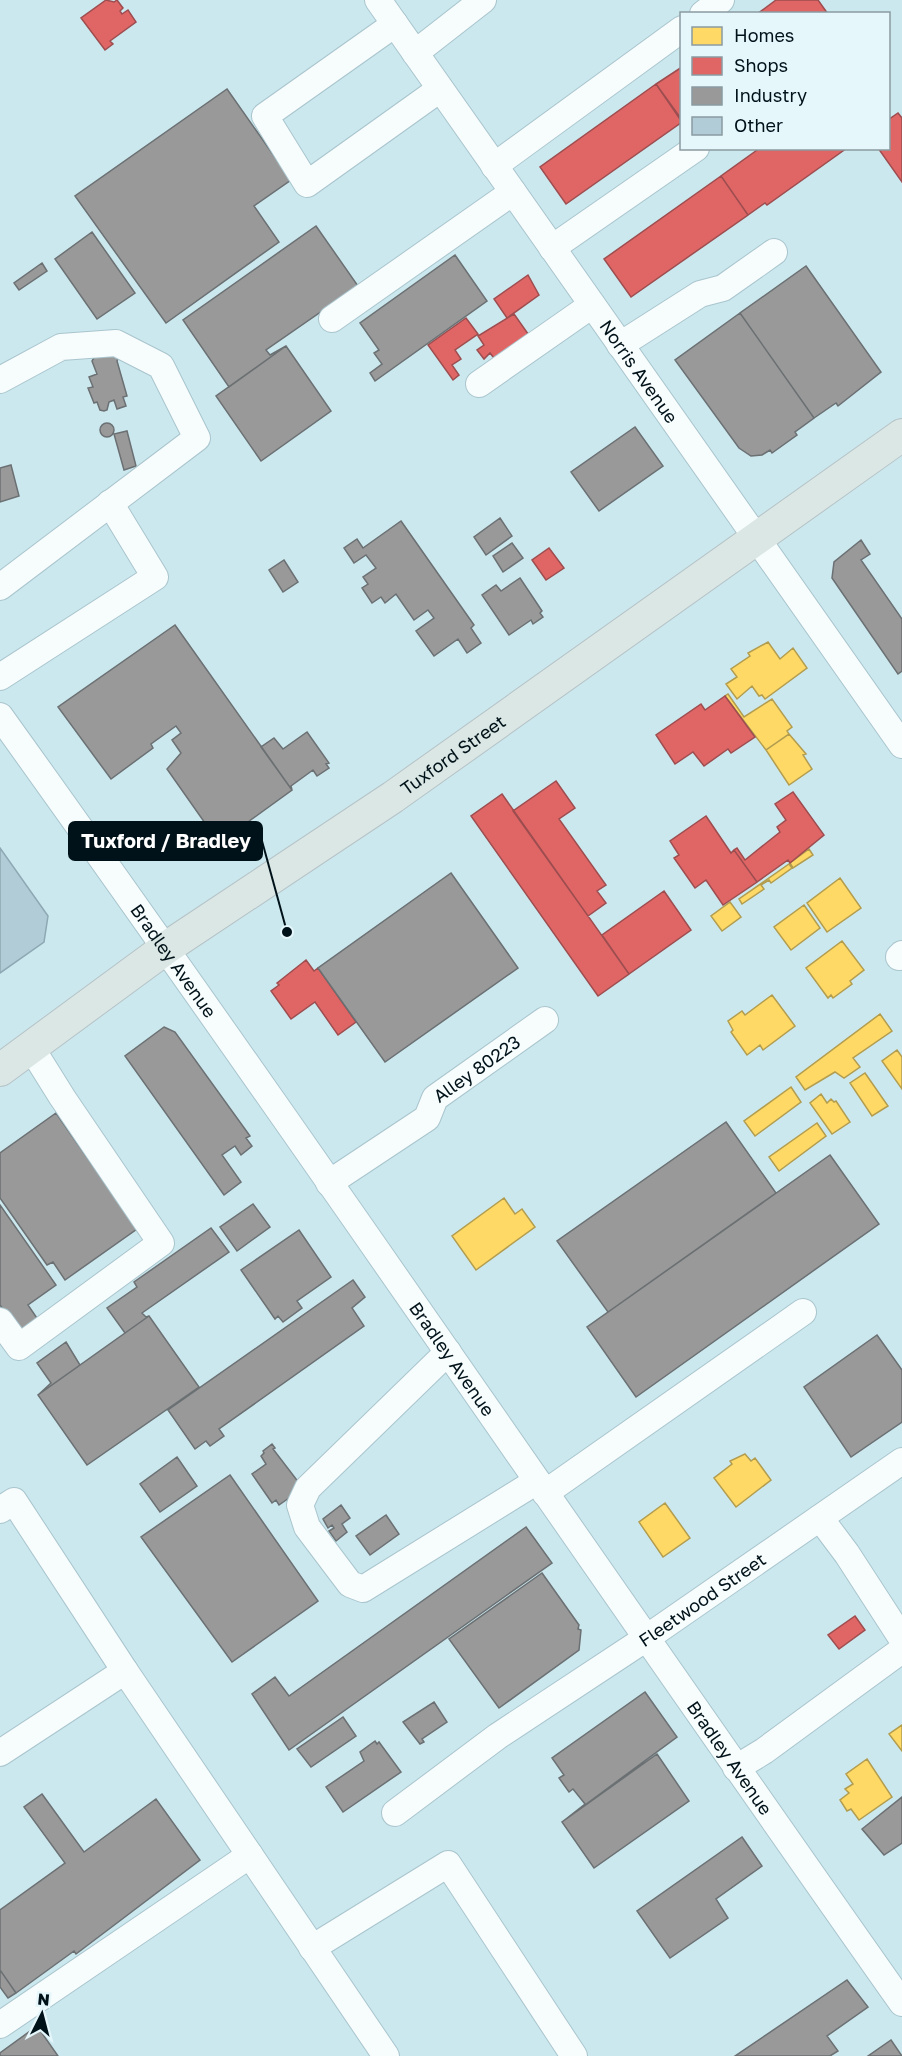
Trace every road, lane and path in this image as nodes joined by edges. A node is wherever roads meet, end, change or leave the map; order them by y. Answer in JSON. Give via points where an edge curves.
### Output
{"nodes":[{"id":1,"x":378,"y":0,"type":"edge"},
{"id":2,"x":483,"y":0,"type":"edge"},
{"id":3,"x":721,"y":0,"type":"edge"},
{"id":4,"x":705,"y":12,"type":"edge"},
{"id":5,"x":394,"y":24,"type":"junction"},
{"id":6,"x":680,"y":30,"type":"edge"},
{"id":7,"x":414,"y":52,"type":"junction"},
{"id":8,"x":440,"y":89,"type":"junction"},
{"id":9,"x":693,"y":150,"type":"edge"},
{"id":10,"x":494,"y":166,"type":"junction"},
{"id":11,"x":513,"y":192,"type":"junction"},
{"id":12,"x":552,"y":248,"type":"junction"},
{"id":13,"x":774,"y":252,"type":"dead end"},
{"id":14,"x":592,"y":305,"type":"junction"},
{"id":15,"x":332,"y":319,"type":"dead end"},
{"id":16,"x":620,"y":345,"type":"junction"},
{"id":17,"x":0,"y":380,"type":"edge"},
{"id":18,"x":479,"y":384,"type":"dead end"},
{"id":19,"x":902,"y":435,"type":"edge"},
{"id":20,"x":110,"y":503,"type":"junction"},
{"id":21,"x":755,"y":538,"type":"junction"},
{"id":22,"x":0,"y":587,"type":"edge"},
{"id":23,"x":0,"y":677,"type":"edge"},
{"id":24,"x":0,"y":716,"type":"edge"},
{"id":25,"x":902,"y":745,"type":"edge"},
{"id":26,"x":166,"y":948,"type":"junction"},
{"id":27,"x":545,"y":1020,"type":"dead end"},
{"id":28,"x":32,"y":1049,"type":"junction"},
{"id":29,"x":0,"y":1070,"type":"edge"},
{"id":30,"x":329,"y":1183,"type":"junction"},
{"id":31,"x":803,"y":1312,"type":"dead end"},
{"id":32,"x":0,"y":1321,"type":"edge"},
{"id":33,"x":448,"y":1352,"type":"junction"},
{"id":34,"x":902,"y":1461,"type":"edge"},
{"id":35,"x":541,"y":1486,"type":"junction"},
{"id":36,"x":0,"y":1510,"type":"edge"},
{"id":37,"x":820,"y":1518,"type":"junction"},
{"id":38,"x":645,"y":1639,"type":"junction"},
{"id":39,"x":902,"y":1639,"type":"edge"},
{"id":40,"x":902,"y":1650,"type":"edge"},
{"id":41,"x":125,"y":1671,"type":"junction"},
{"id":42,"x":0,"y":1752,"type":"edge"},
{"id":43,"x":736,"y":1768,"type":"junction"},
{"id":44,"x":395,"y":1813,"type":"dead end"},
{"id":45,"x":250,"y":1856,"type":"junction"},
{"id":46,"x":312,"y":1948,"type":"junction"},
{"id":47,"x":902,"y":2003,"type":"edge"},
{"id":48,"x":0,"y":2025,"type":"edge"},
{"id":49,"x":386,"y":2056,"type":"edge"},
{"id":50,"x":573,"y":2056,"type":"edge"}],
"edges":[{"from":1,"to":5,"type":"street","name":"Norris Avenue"},
{"from":2,"to":7,"type":"street"},
{"from":3,"to":4,"type":"street"},
{"from":5,"to":7,"type":"street","name":"Norris Avenue"},
{"from":5,"to":8,"type":"street","via":[[265,116],[307,184]]},
{"from":6,"to":10,"type":"street"},
{"from":7,"to":8,"type":"street","name":"Norris Avenue"},
{"from":8,"to":10,"type":"street","name":"Norris Avenue"},
{"from":9,"to":12,"type":"street"},
{"from":10,"to":11,"type":"street","name":"Norris Avenue"},
{"from":11,"to":12,"type":"street","name":"Norris Avenue"},
{"from":11,"to":15,"type":"street"},
{"from":12,"to":14,"type":"street","name":"Norris Avenue"},
{"from":13,"to":16,"type":"street","via":[[723,288],[700,294]]},
{"from":14,"to":16,"type":"street","name":"Norris Avenue"},
{"from":14,"to":18,"type":"street"},
{"from":16,"to":21,"type":"street","name":"Norris Avenue"},
{"from":17,"to":20,"type":"street","via":[[61,347],[116,343],[161,366],[197,438]]},
{"from":19,"to":21,"type":"main road","name":"Tuxford Street"},
{"from":20,"to":22,"type":"street"},
{"from":20,"to":23,"type":"street","via":[[155,577]]},
{"from":21,"to":25,"type":"street","name":"Norris Avenue"},
{"from":21,"to":26,"type":"main road","name":"Tuxford Street","via":[[384,803]]},
{"from":24,"to":26,"type":"street","name":"Bradley Avenue"},
{"from":26,"to":28,"type":"main road","name":"Tuxford Street"},
{"from":26,"to":30,"type":"street","name":"Bradley Avenue"},
{"from":27,"to":30,"type":"street","name":"Alley 80223","via":[[435,1098],[427,1118]]},
{"from":28,"to":29,"type":"main road","name":"Tuxford Street"},
{"from":28,"to":32,"type":"street","via":[[162,1243],[19,1347]]},
{"from":30,"to":33,"type":"street","name":"Bradley Avenue"},
{"from":31,"to":35,"type":"street"},
{"from":33,"to":35,"type":"street","name":"Bradley Avenue"},
{"from":33,"to":35,"type":"street","via":[[308,1488],[300,1505],[306,1527],[350,1584],[363,1589],[512,1498]]},
{"from":34,"to":37,"type":"street","name":"Fleetwood Street"},
{"from":35,"to":38,"type":"street","name":"Bradley Avenue"},
{"from":36,"to":41,"type":"street","via":[[14,1501]]},
{"from":37,"to":38,"type":"street","name":"Fleetwood Street"},
{"from":37,"to":39,"type":"street"},
{"from":38,"to":43,"type":"street","name":"Bradley Avenue"},
{"from":38,"to":44,"type":"street","name":"Fleetwood Street","via":[[498,1736]]},
{"from":40,"to":43,"type":"street"},
{"from":41,"to":42,"type":"street"},
{"from":41,"to":45,"type":"street"},
{"from":43,"to":47,"type":"street","name":"Bradley Avenue"},
{"from":45,"to":46,"type":"street"},
{"from":45,"to":48,"type":"street"},
{"from":46,"to":49,"type":"street"},
{"from":46,"to":50,"type":"street","via":[[448,1864]]}]}
